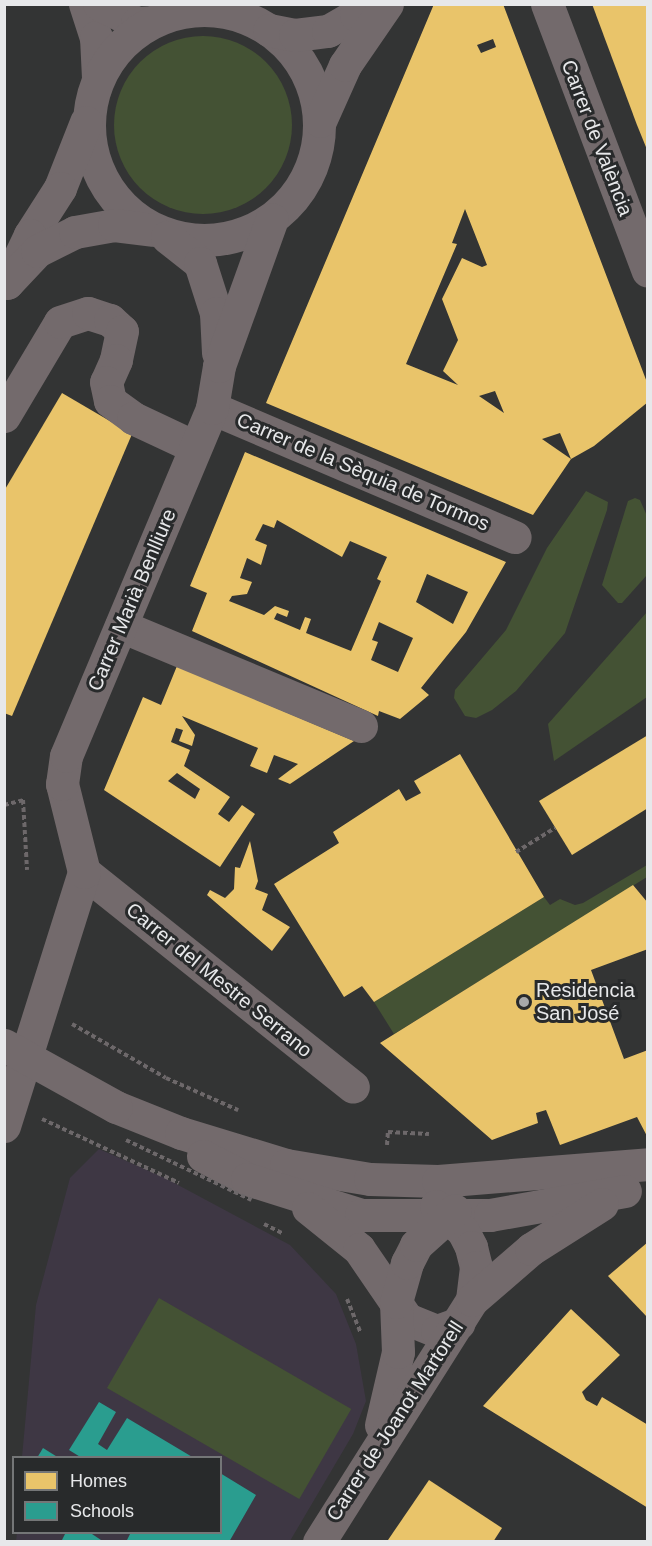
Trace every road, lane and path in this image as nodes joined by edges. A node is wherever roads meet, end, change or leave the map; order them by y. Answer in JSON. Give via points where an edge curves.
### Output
{"nodes":[{"id":1,"x":85,"y":4,"type":"edge"},
{"id":2,"x":99,"y":4,"type":"edge"},
{"id":3,"x":364,"y":4,"type":"edge"},
{"id":4,"x":387,"y":4,"type":"edge"},
{"id":5,"x":547,"y":4,"type":"edge"},
{"id":6,"x":212,"y":7,"type":"edge"},
{"id":7,"x":150,"y":22,"type":"junction"},
{"id":8,"x":269,"y":30,"type":"junction"},
{"id":9,"x":98,"y":78,"type":"junction"},
{"id":10,"x":88,"y":114,"type":"junction"},
{"id":11,"x":320,"y":121,"type":"junction"},
{"id":12,"x":272,"y":219,"type":"junction"},
{"id":13,"x":158,"y":232,"type":"junction"},
{"id":14,"x":648,"y":271,"type":"edge"},
{"id":15,"x":219,"y":366,"type":"junction"},
{"id":16,"x":212,"y":408,"type":"junction"},
{"id":17,"x":4,"y":416,"type":"edge"},
{"id":18,"x":195,"y":447,"type":"junction"},
{"id":19,"x":515,"y":537,"type":"dead end"},
{"id":20,"x":121,"y":626,"type":"junction"},
{"id":21,"x":361,"y":726,"type":"dead end"},
{"id":22,"x":24,"y":800,"type":"dead end"},
{"id":23,"x":555,"y":828,"type":"dead end"},
{"id":24,"x":516,"y":852,"type":"dead end"},
{"id":25,"x":27,"y":870,"type":"dead end"},
{"id":26,"x":84,"y":872,"type":"junction"},
{"id":27,"x":43,"y":1007,"type":"junction"},
{"id":28,"x":4,"y":1045,"type":"edge"},
{"id":29,"x":353,"y":1087,"type":"dead end"},
{"id":30,"x":116,"y":1107,"type":"junction"},
{"id":31,"x":8,"y":1115,"type":"edge"},
{"id":32,"x":248,"y":1115,"type":"dead end"},
{"id":33,"x":429,"y":1134,"type":"dead end"},
{"id":34,"x":378,"y":1167,"type":"junction"},
{"id":35,"x":632,"y":1174,"type":"edge"},
{"id":36,"x":247,"y":1179,"type":"junction"},
{"id":37,"x":184,"y":1186,"type":"dead end"},
{"id":38,"x":447,"y":1216,"type":"junction"},
{"id":39,"x":254,"y":1219,"type":"dead end"},
{"id":40,"x":291,"y":1239,"type":"dead end"},
{"id":41,"x":345,"y":1293,"type":"dead end"},
{"id":42,"x":396,"y":1302,"type":"junction"},
{"id":43,"x":465,"y":1311,"type":"junction"},
{"id":44,"x":398,"y":1352,"type":"junction"},
{"id":45,"x":361,"y":1471,"type":"junction"},
{"id":46,"x":319,"y":1542,"type":"edge"}],
"edges":[{"from":1,"to":9,"type":"street","via":[[96,37]]},
{"from":2,"to":7,"type":"street","via":[[137,23]]},
{"from":3,"to":8,"type":"street","via":[[356,15],[328,31],[295,35]]},
{"from":4,"to":11,"type":"street","via":[[345,65]]},
{"from":5,"to":14,"type":"street","name":"Carrer de València"},
{"from":6,"to":7,"type":"street"},
{"from":6,"to":8,"type":"street"},
{"from":7,"to":9,"type":"street","via":[[119,45]]},
{"from":8,"to":11,"type":"street","via":[[295,54],[313,85]]},
{"from":9,"to":10,"type":"street"},
{"from":10,"to":13,"type":"street","via":[[96,170],[110,194],[129,215]]},
{"from":10,"to":13,"type":"street","via":[[60,188],[30,235],[7,283],[37,251],[75,232],[114,225]]},
{"from":11,"to":12,"type":"street","via":[[315,158],[299,192]]},
{"from":12,"to":13,"type":"street","via":[[239,236],[201,242]]},
{"from":12,"to":15,"type":"street","name":"Carrer Marià Benlliure"},
{"from":13,"to":15,"type":"street","name":"Carrer Marià Benlliure","via":[[200,263],[216,313]]},
{"from":15,"to":16,"type":"street","name":"Carrer Marià Benlliure"},
{"from":16,"to":18,"type":"street","name":"Carrer Marià Benlliure"},
{"from":16,"to":19,"type":"street","name":"Carrer de la Sèquia de Tormos"},
{"from":17,"to":18,"type":"street","via":[[60,322],[88,313],[110,320],[122,331],[106,382],[110,401],[133,418]]},
{"from":18,"to":20,"type":"street","name":"Carrer Marià Benlliure"},
{"from":20,"to":21,"type":"street"},
{"from":20,"to":26,"type":"street","name":"Carrer Marià Benlliure","via":[[66,756],[62,784]]},
{"from":22,"to":25,"type":"path"},
{"from":23,"to":24,"type":"path"},
{"from":26,"to":27,"type":"street"},
{"from":26,"to":29,"type":"street","name":"Carrer del Mestre Serrano"},
{"from":27,"to":31,"type":"street"},
{"from":27,"to":32,"type":"path","via":[[166,1078]]},
{"from":28,"to":30,"type":"street","bridge":true},
{"from":30,"to":34,"type":"street","via":[[181,1133],[286,1165]]},
{"from":30,"to":36,"type":"street"},
{"from":31,"to":37,"type":"path"},
{"from":33,"to":34,"type":"path","via":[[388,1132]]},
{"from":34,"to":35,"type":"street","via":[[438,1181]]},
{"from":34,"to":38,"type":"street","name":"Carrer de Joanot Martorell"},
{"from":35,"to":38,"type":"street","via":[[490,1215]]},
{"from":35,"to":43,"type":"street","name":"Carrer de Joanot Martorell","via":[[531,1249]]},
{"from":36,"to":38,"type":"street","via":[[361,1215]]},
{"from":36,"to":42,"type":"street","via":[[314,1211],[339,1230],[359,1249]]},
{"from":38,"to":42,"type":"street","via":[[416,1245]]},
{"from":38,"to":43,"type":"street","name":"Carrer de Joanot Martorell","via":[[463,1231],[477,1267]]},
{"from":39,"to":40,"type":"path"},
{"from":41,"to":44,"type":"path","via":[[364,1344]]},
{"from":42,"to":43,"type":"street","via":[[407,1319],[437,1331]]},
{"from":42,"to":44,"type":"street"},
{"from":43,"to":45,"type":"street","name":"Carrer de Joanot Martorell"},
{"from":44,"to":45,"type":"street","via":[[386,1413]]},
{"from":45,"to":46,"type":"street","name":"Carrer de Joanot Martorell"}]}
